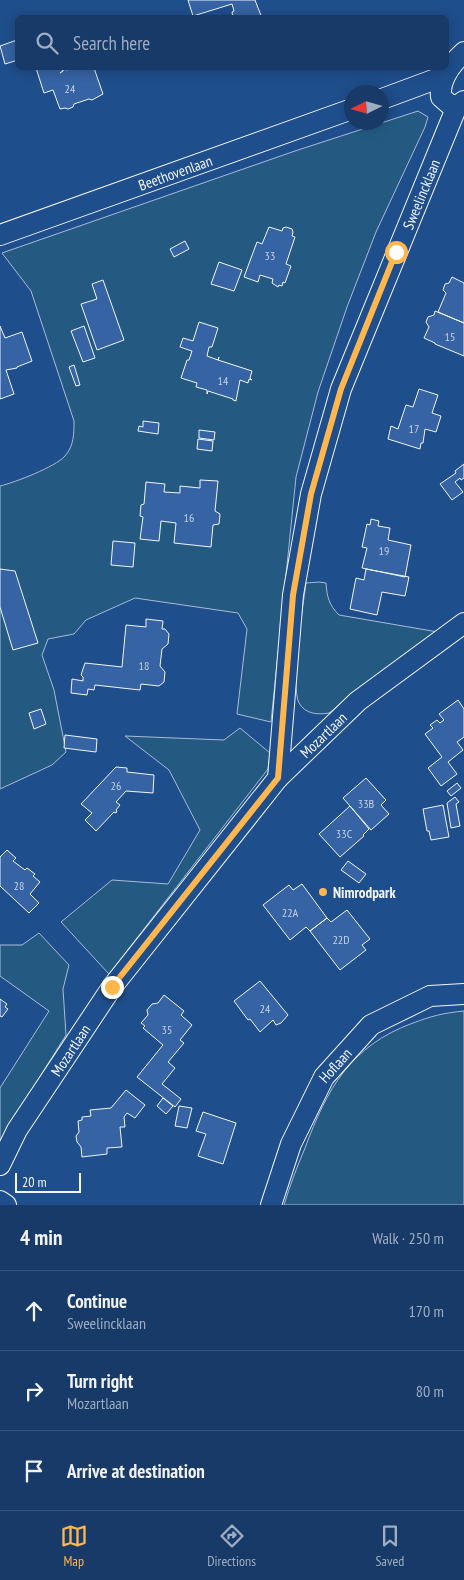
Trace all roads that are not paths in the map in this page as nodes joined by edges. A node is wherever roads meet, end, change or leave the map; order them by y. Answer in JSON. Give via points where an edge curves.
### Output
{"nodes":[{"id":1,"x":464,"y":52,"type":"edge"},
{"id":2,"x":444,"y":76,"type":"junction"},
{"id":3,"x":389,"y":96,"type":"edge"},
{"id":4,"x":461,"y":103,"type":"edge"},
{"id":5,"x":344,"y":113,"type":"edge"},
{"id":6,"x":0,"y":235,"type":"edge"},
{"id":7,"x":464,"y":623,"type":"edge"},
{"id":8,"x":278,"y":778,"type":"junction"},
{"id":9,"x":464,"y":994,"type":"edge"},
{"id":10,"x":0,"y":1165,"type":"edge"},
{"id":11,"x":0,"y":1201,"type":"edge"},
{"id":12,"x":6,"y":1205,"type":"edge"},
{"id":13,"x":271,"y":1205,"type":"edge"}],
"edges":[{"from":1,"to":2,"type":"street"},
{"from":2,"to":3,"type":"street"},
{"from":2,"to":4,"type":"street","name":"Sweelincklaan","via":[[441,97],[449,104]]},
{"from":4,"to":8,"type":"street","name":"Sweelincklaan","via":[[341,389],[311,494],[293,595]]},
{"from":5,"to":6,"type":"street","name":"Beethovenlaan"},
{"from":7,"to":8,"type":"street","name":"Mozartlaan","via":[[358,701]]},
{"from":8,"to":10,"type":"street","name":"Mozartlaan","via":[[112,987],[17,1130]]},
{"from":9,"to":13,"type":"street","name":"Hoflaan","via":[[430,996],[371,1025],[324,1076],[291,1144]]},
{"from":11,"to":12,"type":"street"}]}
